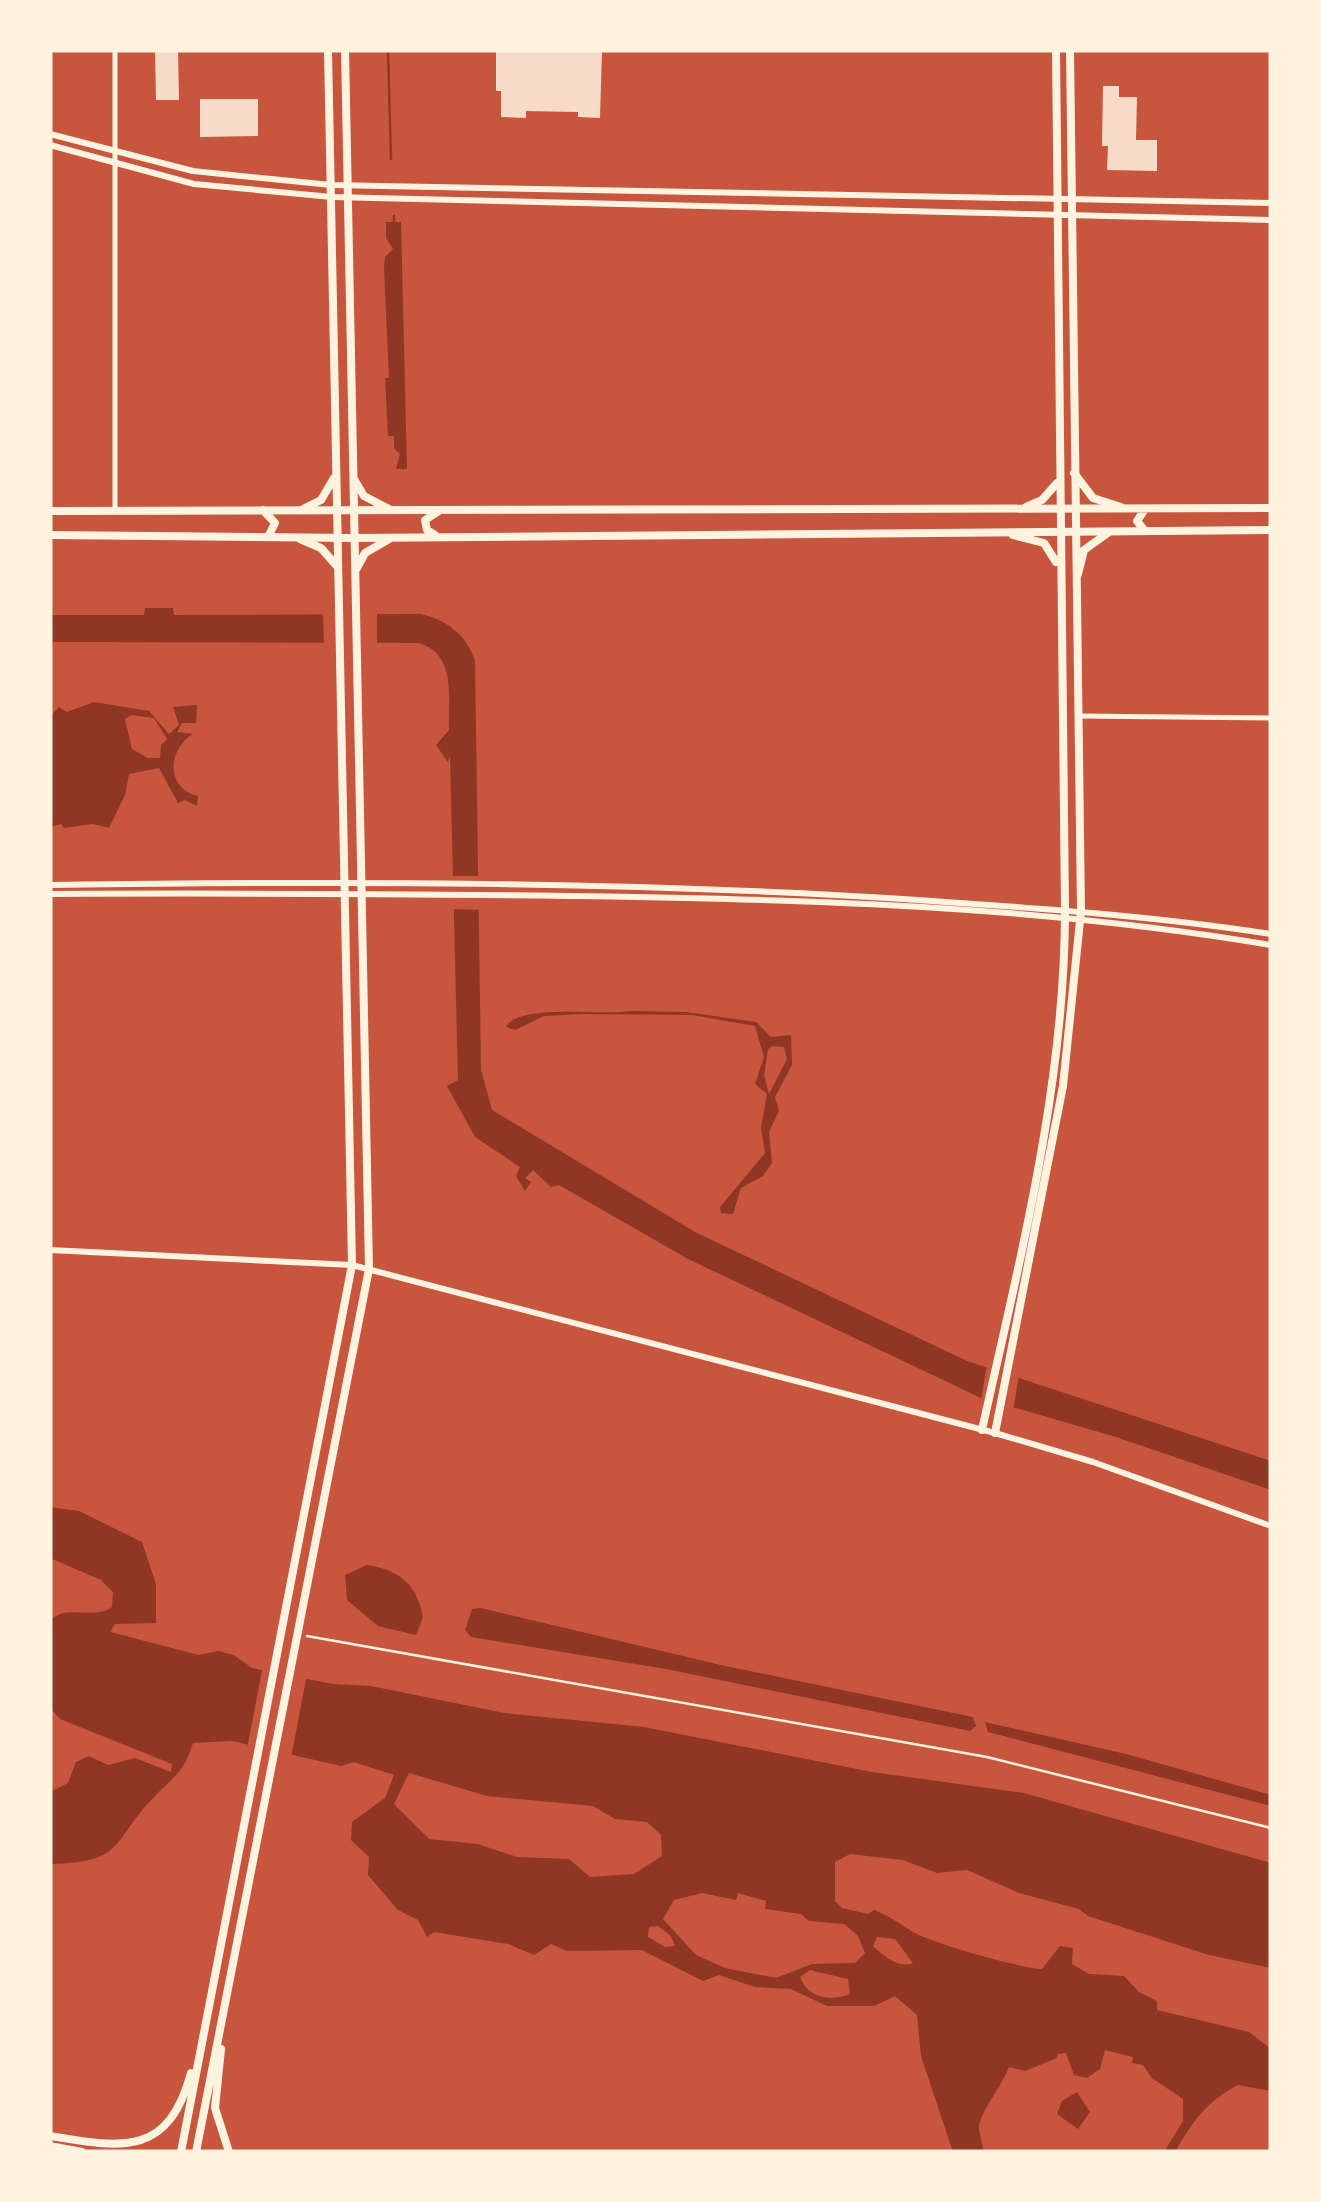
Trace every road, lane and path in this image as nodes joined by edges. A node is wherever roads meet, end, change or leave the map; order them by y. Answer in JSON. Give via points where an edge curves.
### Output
{"nodes":[{"id":1,"x":115,"y":50,"type":"edge"},
{"id":2,"x":328,"y":50,"type":"edge"},
{"id":3,"x":346,"y":50,"type":"edge"},
{"id":4,"x":1056,"y":50,"type":"edge"},
{"id":5,"x":1070,"y":50,"type":"edge"},
{"id":6,"x":330,"y":122,"type":"junction"},
{"id":7,"x":347,"y":122,"type":"junction"},
{"id":8,"x":50,"y":134,"type":"edge"},
{"id":9,"x":50,"y":145,"type":"edge"},
{"id":10,"x":116,"y":150,"type":"junction"},
{"id":11,"x":116,"y":162,"type":"junction"},
{"id":12,"x":331,"y":185,"type":"junction"},
{"id":13,"x":348,"y":185,"type":"junction"},
{"id":14,"x":332,"y":197,"type":"junction"},
{"id":15,"x":348,"y":198,"type":"junction"},
{"id":16,"x":1058,"y":198,"type":"junction"},
{"id":17,"x":1072,"y":199,"type":"junction"},
{"id":18,"x":1271,"y":203,"type":"edge"},
{"id":19,"x":1059,"y":216,"type":"junction"},
{"id":20,"x":1072,"y":216,"type":"junction"},
{"id":21,"x":1271,"y":220,"type":"edge"},
{"id":22,"x":333,"y":264,"type":"junction"},
{"id":23,"x":349,"y":265,"type":"junction"},
{"id":24,"x":336,"y":447,"type":"junction"},
{"id":25,"x":352,"y":447,"type":"junction"},
{"id":26,"x":1074,"y":473,"type":"junction"},
{"id":27,"x":336,"y":474,"type":"junction"},
{"id":28,"x":352,"y":474,"type":"junction"},
{"id":29,"x":1059,"y":478,"type":"junction"},
{"id":30,"x":1271,"y":508,"type":"edge"},
{"id":31,"x":337,"y":509,"type":"junction"},
{"id":32,"x":993,"y":509,"type":"junction"},
{"id":33,"x":1058,"y":509,"type":"junction"},
{"id":34,"x":1074,"y":509,"type":"junction"},
{"id":35,"x":1130,"y":509,"type":"junction"},
{"id":36,"x":1146,"y":509,"type":"junction"},
{"id":37,"x":263,"y":510,"type":"junction"},
{"id":38,"x":302,"y":510,"type":"junction"},
{"id":39,"x":353,"y":510,"type":"junction"},
{"id":40,"x":391,"y":510,"type":"junction"},
{"id":41,"x":443,"y":510,"type":"junction"},
{"id":42,"x":1017,"y":510,"type":"junction"},
{"id":43,"x":50,"y":511,"type":"edge"},
{"id":44,"x":115,"y":511,"type":"junction"},
{"id":45,"x":1271,"y":530,"type":"edge"},
{"id":46,"x":1145,"y":531,"type":"junction"},
{"id":47,"x":1058,"y":532,"type":"junction"},
{"id":48,"x":1074,"y":532,"type":"junction"},
{"id":49,"x":1111,"y":532,"type":"junction"},
{"id":50,"x":999,"y":533,"type":"junction"},
{"id":51,"x":50,"y":535,"type":"edge"},
{"id":52,"x":268,"y":537,"type":"junction"},
{"id":53,"x":296,"y":538,"type":"junction"},
{"id":54,"x":337,"y":538,"type":"junction"},
{"id":55,"x":354,"y":538,"type":"junction"},
{"id":56,"x":392,"y":538,"type":"junction"},
{"id":57,"x":444,"y":538,"type":"junction"},
{"id":58,"x":338,"y":568,"type":"junction"},
{"id":59,"x":1059,"y":570,"type":"junction"},
{"id":60,"x":354,"y":577,"type":"junction"},
{"id":61,"x":338,"y":590,"type":"junction"},
{"id":62,"x":355,"y":590,"type":"junction"},
{"id":63,"x":1075,"y":593,"type":"junction"},
{"id":64,"x":1077,"y":716,"type":"junction"},
{"id":65,"x":1271,"y":718,"type":"edge"},
{"id":66,"x":344,"y":881,"type":"junction"},
{"id":67,"x":360,"y":881,"type":"junction"},
{"id":68,"x":50,"y":885,"type":"edge"},
{"id":69,"x":344,"y":892,"type":"junction"},
{"id":70,"x":361,"y":892,"type":"junction"},
{"id":71,"x":50,"y":894,"type":"edge"},
{"id":72,"x":1065,"y":910,"type":"junction"},
{"id":73,"x":1081,"y":911,"type":"junction"},
{"id":74,"x":1065,"y":921,"type":"junction"},
{"id":75,"x":1080,"y":922,"type":"junction"},
{"id":76,"x":1271,"y":934,"type":"edge"},
{"id":77,"x":1271,"y":945,"type":"edge"},
{"id":78,"x":50,"y":1250,"type":"edge"},
{"id":79,"x":352,"y":1265,"type":"junction"},
{"id":80,"x":369,"y":1269,"type":"junction"},
{"id":81,"x":982,"y":1430,"type":"junction"},
{"id":82,"x":995,"y":1433,"type":"junction"},
{"id":83,"x":1271,"y":1526,"type":"edge"},
{"id":84,"x":298,"y":1635,"type":"junction"},
{"id":85,"x":1271,"y":1828,"type":"edge"},
{"id":86,"x":226,"y":2003,"type":"junction"},
{"id":87,"x":206,"y":2015,"type":"junction"},
{"id":88,"x":50,"y":2136,"type":"edge"},
{"id":89,"x":50,"y":2147,"type":"edge"},
{"id":90,"x":62,"y":2152,"type":"edge"},
{"id":91,"x":82,"y":2152,"type":"edge"},
{"id":92,"x":181,"y":2152,"type":"edge"},
{"id":93,"x":196,"y":2152,"type":"edge"},
{"id":94,"x":229,"y":2152,"type":"edge"}],
"edges":[{"from":1,"to":10,"type":"street"},
{"from":2,"to":6,"type":"main road"},
{"from":3,"to":7,"type":"main road"},
{"from":4,"to":16,"type":"main road"},
{"from":5,"to":17,"type":"main road"},
{"from":6,"to":7,"type":"main road","via":[[338,128]]},
{"from":6,"to":12,"type":"main road"},
{"from":7,"to":13,"type":"main road"},
{"from":8,"to":10,"type":"street"},
{"from":9,"to":11,"type":"street"},
{"from":10,"to":11,"type":"street"},
{"from":10,"to":12,"type":"street","via":[[193,170]]},
{"from":11,"to":14,"type":"street","via":[[199,184]]},
{"from":11,"to":44,"type":"street"},
{"from":12,"to":13,"type":"street"},
{"from":12,"to":14,"type":"main road"},
{"from":13,"to":15,"type":"main road"},
{"from":13,"to":16,"type":"street"},
{"from":14,"to":15,"type":"street"},
{"from":14,"to":22,"type":"main road"},
{"from":15,"to":19,"type":"street"},
{"from":15,"to":23,"type":"main road"},
{"from":16,"to":17,"type":"street"},
{"from":16,"to":19,"type":"main road"},
{"from":17,"to":18,"type":"street"},
{"from":17,"to":20,"type":"main road"},
{"from":19,"to":20,"type":"street"},
{"from":19,"to":29,"type":"main road"},
{"from":20,"to":21,"type":"street"},
{"from":20,"to":26,"type":"main road"},
{"from":22,"to":23,"type":"main road","via":[[342,257]]},
{"from":22,"to":24,"type":"main road"},
{"from":23,"to":25,"type":"main road"},
{"from":24,"to":25,"type":"main road"},
{"from":24,"to":27,"type":"main road"},
{"from":25,"to":28,"type":"main road"},
{"from":26,"to":34,"type":"main road"},
{"from":26,"to":35,"type":"main road","via":[[1093,498]]},
{"from":27,"to":31,"type":"main road"},
{"from":27,"to":38,"type":"main road","via":[[322,500]]},
{"from":28,"to":39,"type":"main road"},
{"from":28,"to":40,"type":"main road","via":[[364,496]]},
{"from":29,"to":33,"type":"main road"},
{"from":29,"to":42,"type":"main road","via":[[1042,500]]},
{"from":30,"to":36,"type":"main road"},
{"from":31,"to":38,"type":"main road"},
{"from":31,"to":39,"type":"main road"},
{"from":31,"to":54,"type":"main road"},
{"from":32,"to":41,"type":"main road"},
{"from":32,"to":42,"type":"main road"},
{"from":32,"to":50,"type":"main road"},
{"from":33,"to":34,"type":"main road"},
{"from":33,"to":42,"type":"main road"},
{"from":33,"to":47,"type":"main road"},
{"from":34,"to":35,"type":"main road"},
{"from":34,"to":48,"type":"main road"},
{"from":35,"to":36,"type":"main road"},
{"from":36,"to":46,"type":"main road","via":[[1138,521]]},
{"from":37,"to":38,"type":"main road"},
{"from":37,"to":44,"type":"main road"},
{"from":37,"to":52,"type":"main road","via":[[275,522]]},
{"from":39,"to":40,"type":"main road"},
{"from":39,"to":55,"type":"main road"},
{"from":40,"to":41,"type":"main road"},
{"from":41,"to":57,"type":"main road","via":[[430,514],[425,526]]},
{"from":43,"to":44,"type":"main road"},
{"from":45,"to":46,"type":"main road"},
{"from":46,"to":49,"type":"main road"},
{"from":47,"to":48,"type":"main road"},
{"from":47,"to":50,"type":"main road"},
{"from":47,"to":59,"type":"main road"},
{"from":48,"to":49,"type":"main road"},
{"from":48,"to":63,"type":"main road"},
{"from":49,"to":63,"type":"main road","via":[[1084,550]]},
{"from":50,"to":57,"type":"main road"},
{"from":50,"to":59,"type":"main road","via":[[1050,547]]},
{"from":51,"to":52,"type":"main road"},
{"from":52,"to":53,"type":"main road"},
{"from":53,"to":54,"type":"main road"},
{"from":53,"to":58,"type":"main road","via":[[320,548]]},
{"from":54,"to":55,"type":"main road"},
{"from":54,"to":58,"type":"main road"},
{"from":55,"to":56,"type":"main road"},
{"from":55,"to":60,"type":"main road"},
{"from":56,"to":57,"type":"main road"},
{"from":56,"to":60,"type":"main road","via":[[365,553]]},
{"from":58,"to":61,"type":"main road"},
{"from":59,"to":72,"type":"main road"},
{"from":60,"to":62,"type":"main road"},
{"from":61,"to":62,"type":"main road"},
{"from":61,"to":66,"type":"main road"},
{"from":62,"to":67,"type":"main road"},
{"from":63,"to":64,"type":"main road"},
{"from":64,"to":65,"type":"street"},
{"from":64,"to":73,"type":"main road"},
{"from":66,"to":67,"type":"street"},
{"from":66,"to":68,"type":"street"},
{"from":66,"to":69,"type":"main road"},
{"from":67,"to":70,"type":"main road"},
{"from":67,"to":72,"type":"street","via":[[785,891]]},
{"from":69,"to":70,"type":"street"},
{"from":69,"to":71,"type":"street"},
{"from":69,"to":79,"type":"main road"},
{"from":70,"to":74,"type":"street","via":[[785,898]]},
{"from":70,"to":80,"type":"main road"},
{"from":72,"to":73,"type":"street"},
{"from":72,"to":74,"type":"main road"},
{"from":73,"to":75,"type":"main road"},
{"from":73,"to":76,"type":"street"},
{"from":74,"to":75,"type":"street"},
{"from":74,"to":81,"type":"main road","via":[[1061,1030]]},
{"from":75,"to":77,"type":"street"},
{"from":75,"to":82,"type":"main road","via":[[1063,1086]]},
{"from":78,"to":79,"type":"street"},
{"from":79,"to":80,"type":"street"},
{"from":79,"to":87,"type":"main road"},
{"from":80,"to":81,"type":"street"},
{"from":80,"to":84,"type":"main road"},
{"from":81,"to":82,"type":"street"},
{"from":82,"to":83,"type":"street"},
{"from":84,"to":85,"type":"path","via":[[986,1757]]},
{"from":84,"to":86,"type":"main road"},
{"from":86,"to":93,"type":"main road"},
{"from":86,"to":94,"type":"main road","via":[[215,2108]]},
{"from":87,"to":88,"type":"main road","via":[[183,2102],[160,2132],[124,2146]]},
{"from":87,"to":92,"type":"main road"},
{"from":89,"to":90,"type":"main road"},
{"from":89,"to":91,"type":"main road"}]}
